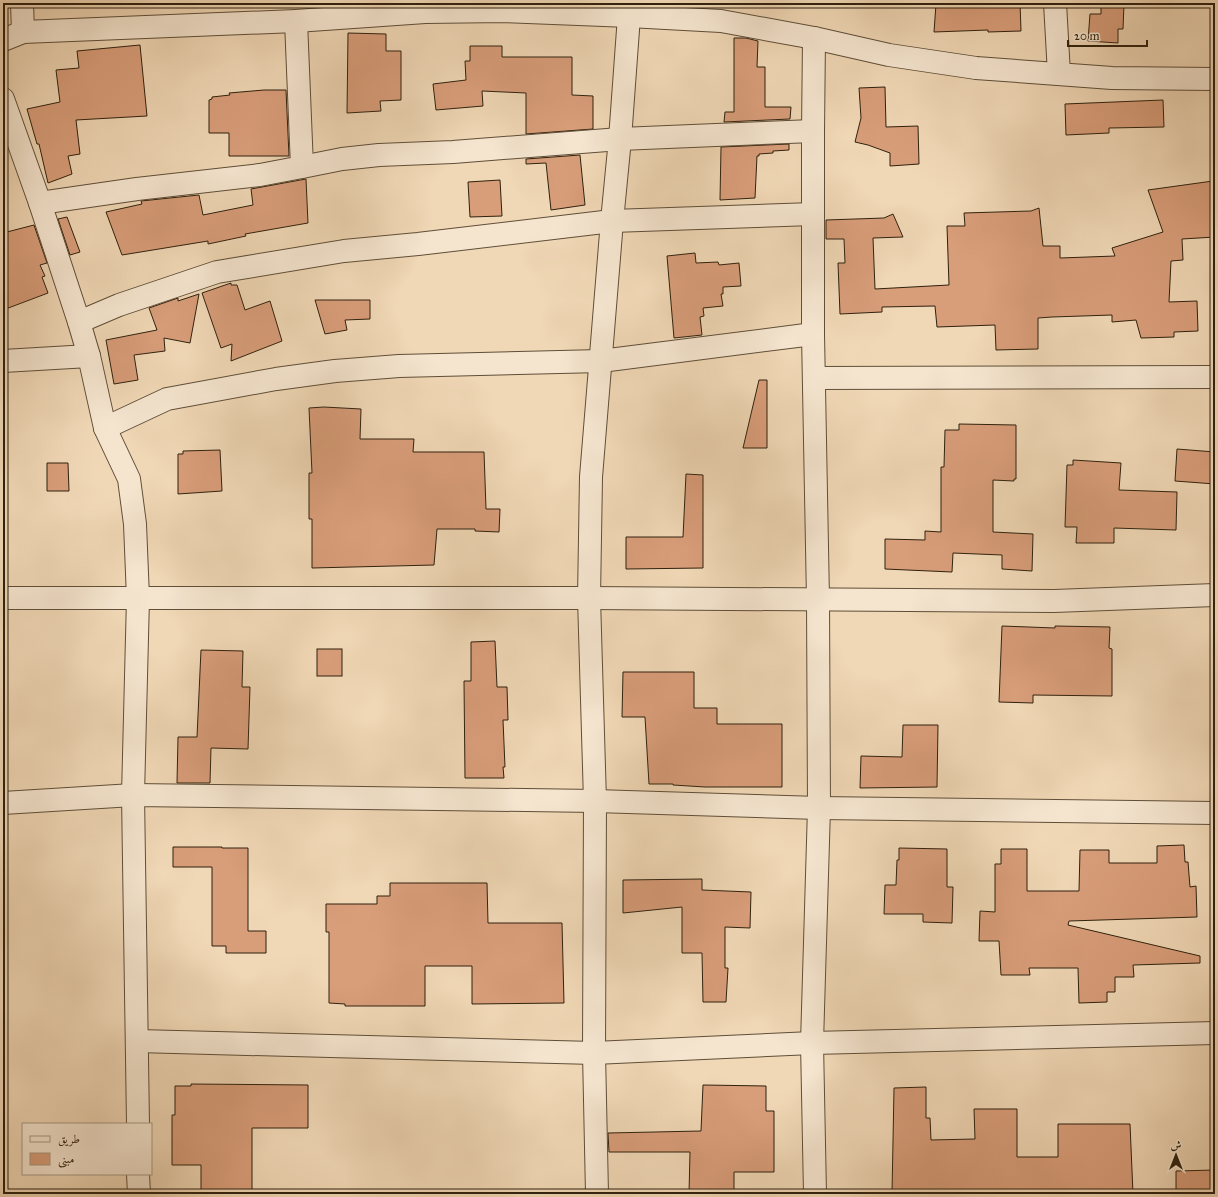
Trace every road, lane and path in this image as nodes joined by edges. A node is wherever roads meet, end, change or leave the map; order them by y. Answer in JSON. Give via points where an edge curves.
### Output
{"nodes":[{"id":1,"x":22,"y":3,"type":"edge"},
{"id":2,"x":1055,"y":3,"type":"edge"},
{"id":3,"x":349,"y":10,"type":"edge"},
{"id":4,"x":720,"y":12,"type":"edge"},
{"id":5,"x":629,"y":16,"type":"junction"},
{"id":6,"x":296,"y":21,"type":"junction"},
{"id":7,"x":23,"y":32,"type":"junction"},
{"id":8,"x":814,"y":38,"type":"junction"},
{"id":9,"x":3,"y":40,"type":"edge"},
{"id":10,"x":1059,"y":74,"type":"junction"},
{"id":11,"x":1215,"y":79,"type":"edge"},
{"id":12,"x":3,"y":99,"type":"edge"},
{"id":13,"x":813,"y":131,"type":"junction"},
{"id":14,"x":620,"y":139,"type":"junction"},
{"id":15,"x":302,"y":167,"type":"junction"},
{"id":16,"x":40,"y":203,"type":"junction"},
{"id":17,"x":813,"y":214,"type":"junction"},
{"id":18,"x":612,"y":221,"type":"junction"},
{"id":19,"x":79,"y":322,"type":"junction"},
{"id":20,"x":813,"y":334,"type":"junction"},
{"id":21,"x":89,"y":356,"type":"junction"},
{"id":22,"x":3,"y":361,"type":"edge"},
{"id":23,"x":601,"y":361,"type":"junction"},
{"id":24,"x":1215,"y":377,"type":"edge"},
{"id":25,"x":814,"y":378,"type":"junction"},
{"id":26,"x":105,"y":428,"type":"junction"},
{"id":27,"x":1215,"y":595,"type":"edge"},
{"id":28,"x":3,"y":598,"type":"edge"},
{"id":29,"x":138,"y":598,"type":"junction"},
{"id":30,"x":589,"y":598,"type":"junction"},
{"id":31,"x":818,"y":600,"type":"junction"},
{"id":32,"x":133,"y":795,"type":"junction"},
{"id":33,"x":596,"y":801,"type":"junction"},
{"id":34,"x":3,"y":803,"type":"edge"},
{"id":35,"x":819,"y":808,"type":"junction"},
{"id":36,"x":1215,"y":813,"type":"edge"},
{"id":37,"x":1215,"y":1033,"type":"edge"},
{"id":38,"x":137,"y":1041,"type":"junction"},
{"id":39,"x":812,"y":1043,"type":"junction"},
{"id":40,"x":594,"y":1053,"type":"junction"},
{"id":41,"x":138,"y":1123,"type":"edge"},
{"id":42,"x":138,"y":1175,"type":"edge"},
{"id":43,"x":139,"y":1194,"type":"edge"},
{"id":44,"x":597,"y":1194,"type":"edge"},
{"id":45,"x":815,"y":1194,"type":"edge"}],
"edges":[{"from":1,"to":7,"type":"street"},
{"from":2,"to":10,"type":"street"},
{"from":3,"to":5,"type":"street","via":[[504,11]]},
{"from":3,"to":6,"type":"street"},
{"from":4,"to":5,"type":"street"},
{"from":4,"to":8,"type":"street"},
{"from":5,"to":14,"type":"street"},
{"from":6,"to":7,"type":"street"},
{"from":6,"to":15,"type":"street"},
{"from":7,"to":9,"type":"street"},
{"from":8,"to":10,"type":"street","via":[[933,62]]},
{"from":8,"to":13,"type":"street"},
{"from":10,"to":11,"type":"street","via":[[1112,78]]},
{"from":12,"to":16,"type":"street"},
{"from":13,"to":14,"type":"street"},
{"from":13,"to":17,"type":"street"},
{"from":14,"to":15,"type":"street","via":[[379,155]]},
{"from":14,"to":18,"type":"street"},
{"from":15,"to":16,"type":"street","via":[[260,175]]},
{"from":16,"to":19,"type":"street"},
{"from":17,"to":18,"type":"street"},
{"from":17,"to":20,"type":"street"},
{"from":18,"to":19,"type":"street","via":[[344,251],[217,272],[119,305]]},
{"from":18,"to":23,"type":"street"},
{"from":19,"to":21,"type":"street"},
{"from":20,"to":23,"type":"street"},
{"from":20,"to":25,"type":"street"},
{"from":21,"to":22,"type":"street"},
{"from":21,"to":26,"type":"street"},
{"from":23,"to":26,"type":"street","via":[[399,366],[335,371],[167,399]]},
{"from":23,"to":30,"type":"street","via":[[591,477]]},
{"from":24,"to":25,"type":"street"},
{"from":25,"to":31,"type":"street"},
{"from":26,"to":29,"type":"street","via":[[129,479],[135,524]]},
{"from":27,"to":31,"type":"street","via":[[1054,601]]},
{"from":28,"to":29,"type":"street"},
{"from":29,"to":30,"type":"street"},
{"from":29,"to":32,"type":"street"},
{"from":30,"to":31,"type":"street"},
{"from":30,"to":33,"type":"street"},
{"from":31,"to":35,"type":"street"},
{"from":32,"to":33,"type":"street"},
{"from":32,"to":34,"type":"street"},
{"from":32,"to":38,"type":"street"},
{"from":33,"to":35,"type":"street"},
{"from":33,"to":40,"type":"street"},
{"from":35,"to":36,"type":"street"},
{"from":35,"to":39,"type":"street"},
{"from":37,"to":39,"type":"street"},
{"from":38,"to":40,"type":"street"},
{"from":38,"to":41,"type":"street"},
{"from":39,"to":40,"type":"street"},
{"from":39,"to":45,"type":"street"},
{"from":40,"to":44,"type":"street"},
{"from":42,"to":43,"type":"street"}]}
